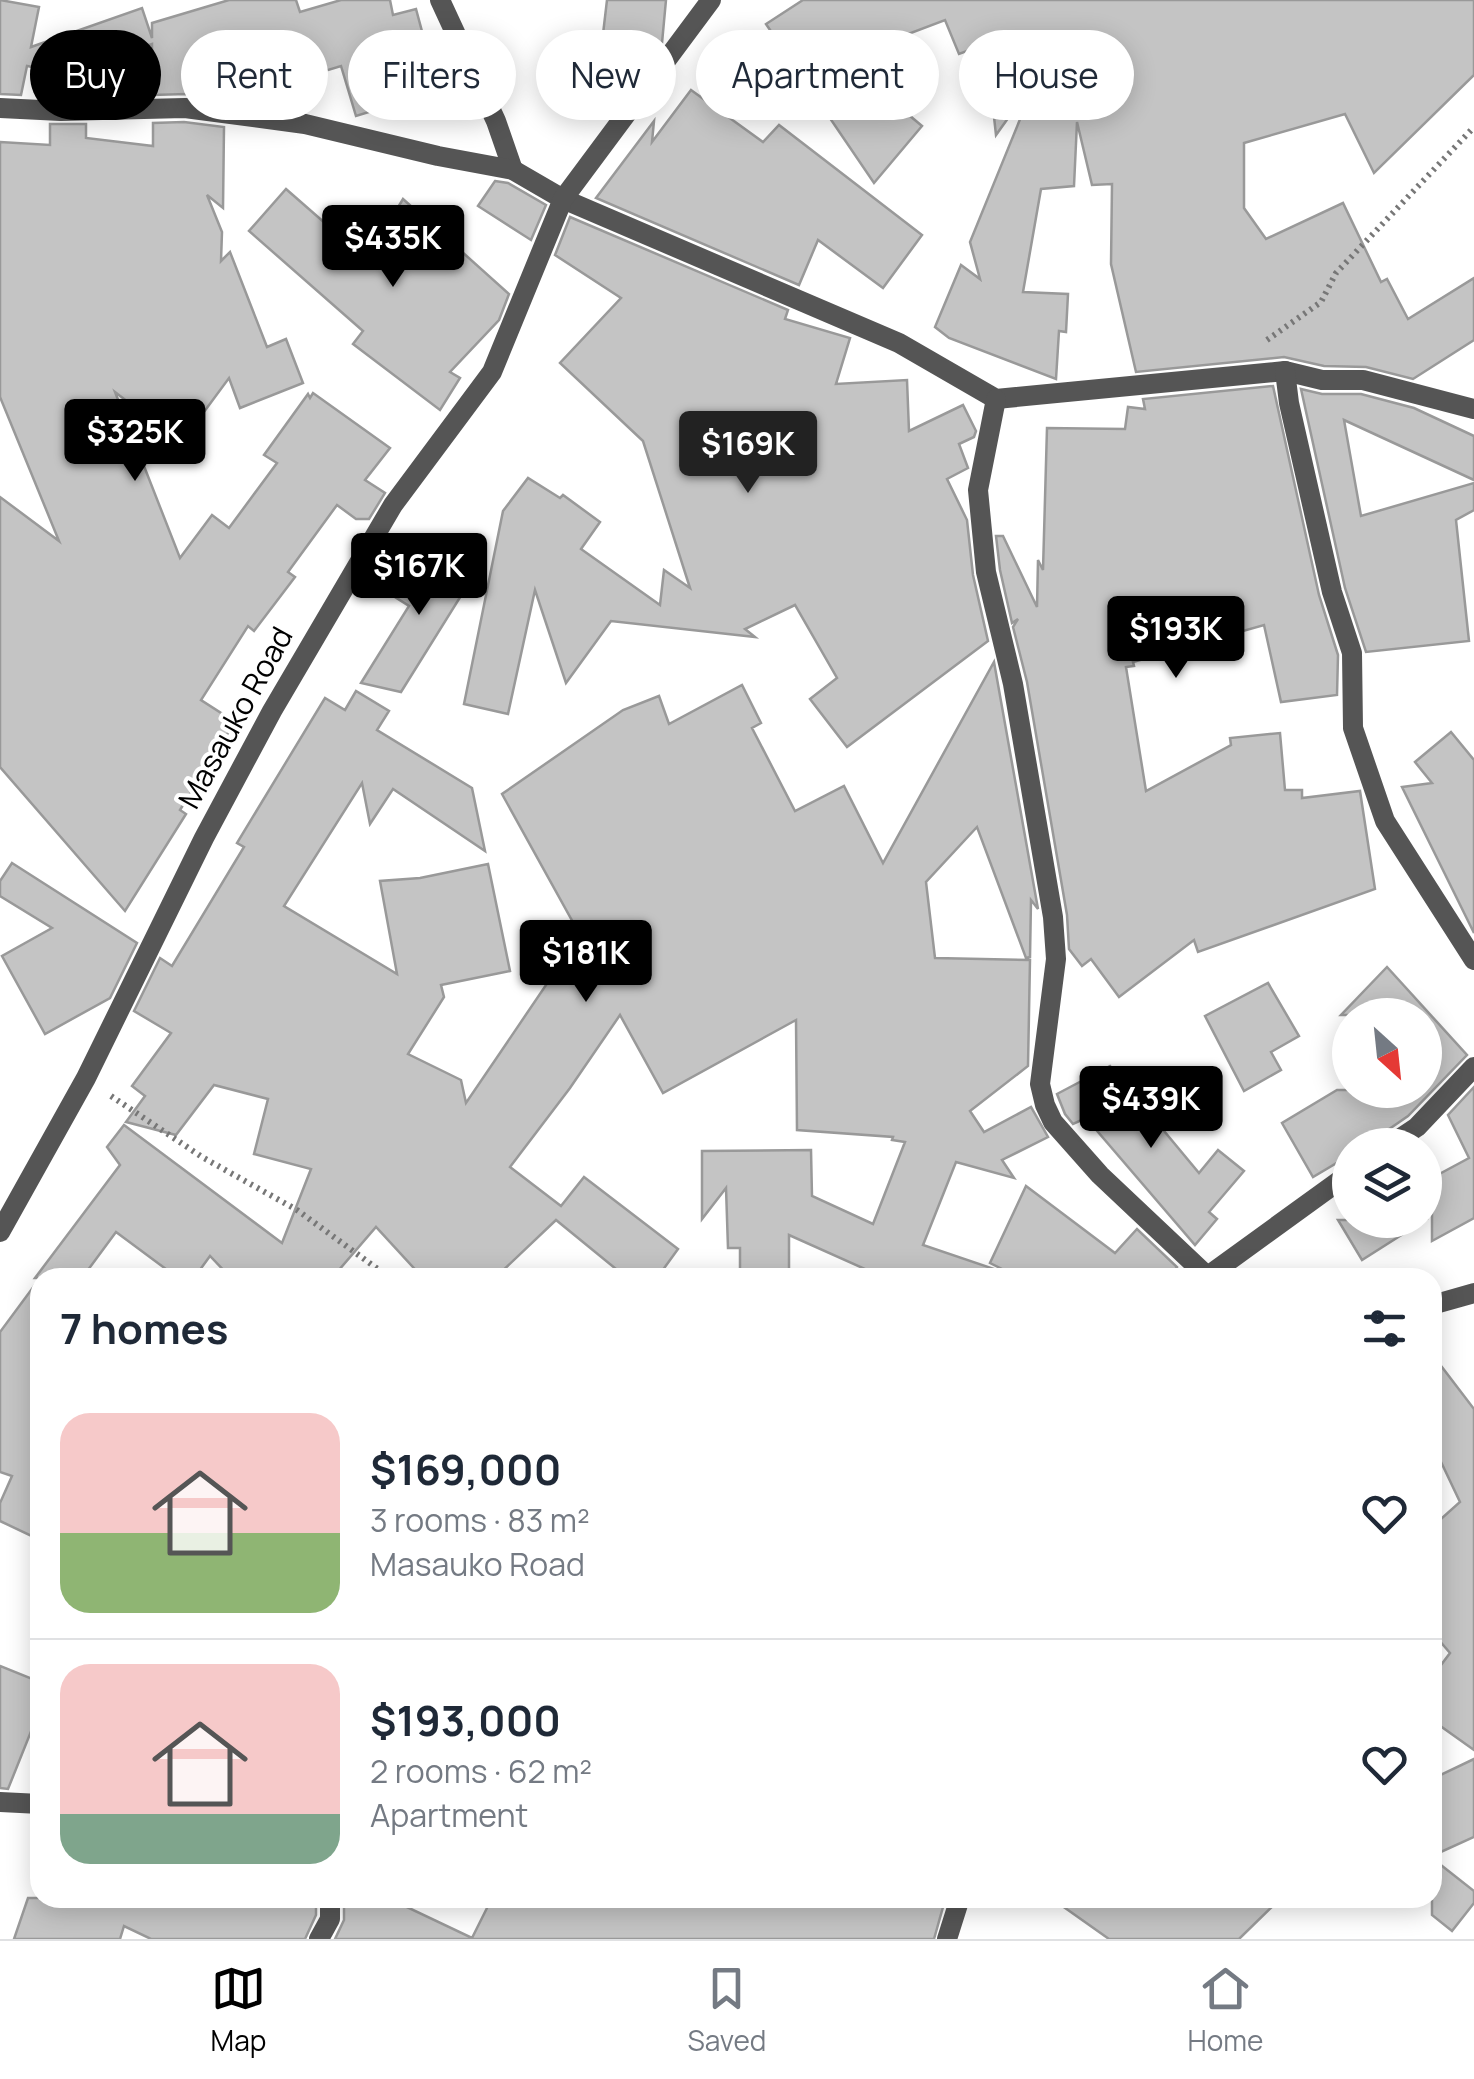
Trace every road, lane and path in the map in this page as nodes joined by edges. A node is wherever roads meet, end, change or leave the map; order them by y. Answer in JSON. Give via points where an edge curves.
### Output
{"nodes":[{"id":1,"x":440,"y":0,"type":"edge"},
{"id":2,"x":711,"y":0,"type":"edge"},
{"id":3,"x":0,"y":108,"type":"edge"},
{"id":4,"x":1474,"y":127,"type":"edge"},
{"id":5,"x":513,"y":170,"type":"junction"},
{"id":6,"x":563,"y":199,"type":"junction"},
{"id":7,"x":1285,"y":372,"type":"junction"},
{"id":8,"x":1238,"y":376,"type":"junction"},
{"id":9,"x":996,"y":398,"type":"junction"},
{"id":10,"x":1474,"y":409,"type":"edge"},
{"id":11,"x":1474,"y":960,"type":"edge"},
{"id":12,"x":1474,"y":1067,"type":"edge"},
{"id":13,"x":86,"y":1078,"type":"junction"},
{"id":14,"x":1416,"y":1128,"type":"edge"},
{"id":15,"x":1332,"y":1185,"type":"edge"},
{"id":16,"x":0,"y":1232,"type":"edge"},
{"id":17,"x":376,"y":1268,"type":"edge"},
{"id":18,"x":1199,"y":1268,"type":"edge"},
{"id":19,"x":1220,"y":1268,"type":"edge"},
{"id":20,"x":1474,"y":1293,"type":"edge"},
{"id":21,"x":1442,"y":1302,"type":"edge"},
{"id":22,"x":0,"y":1802,"type":"edge"},
{"id":23,"x":30,"y":1804,"type":"edge"},
{"id":24,"x":330,"y":1908,"type":"edge"},
{"id":25,"x":957,"y":1908,"type":"edge"},
{"id":26,"x":318,"y":1939,"type":"edge"},
{"id":27,"x":948,"y":1939,"type":"edge"}],
"edges":[{"from":1,"to":5,"type":"street"},
{"from":2,"to":6,"type":"street","name":"Masauko Road"},
{"from":3,"to":5,"type":"street","via":[[185,108],[305,124]]},
{"from":4,"to":8,"type":"path","via":[[1336,273],[1321,302],[1270,338]]},
{"from":5,"to":6,"type":"street"},
{"from":6,"to":9,"type":"street","via":[[900,344]]},
{"from":6,"to":13,"type":"street","name":"Masauko Road","via":[[492,372],[393,506],[298,664]]},
{"from":7,"to":8,"type":"street"},
{"from":7,"to":10,"type":"street","via":[[1363,380]]},
{"from":7,"to":11,"type":"street","via":[[1332,592],[1352,653],[1353,728],[1385,822]]},
{"from":8,"to":9,"type":"street"},
{"from":9,"to":18,"type":"street","via":[[978,490],[986,572],[1053,917],[1056,959],[1040,1084],[1044,1105],[1100,1174]]},
{"from":12,"to":14,"type":"street"},
{"from":13,"to":16,"type":"street","name":"Masauko Road"},
{"from":13,"to":17,"type":"path","via":[[202,1157],[298,1210]]},
{"from":15,"to":19,"type":"street"},
{"from":20,"to":21,"type":"street"},
{"from":22,"to":23,"type":"street"},
{"from":24,"to":26,"type":"street"},
{"from":25,"to":27,"type":"street"}]}
